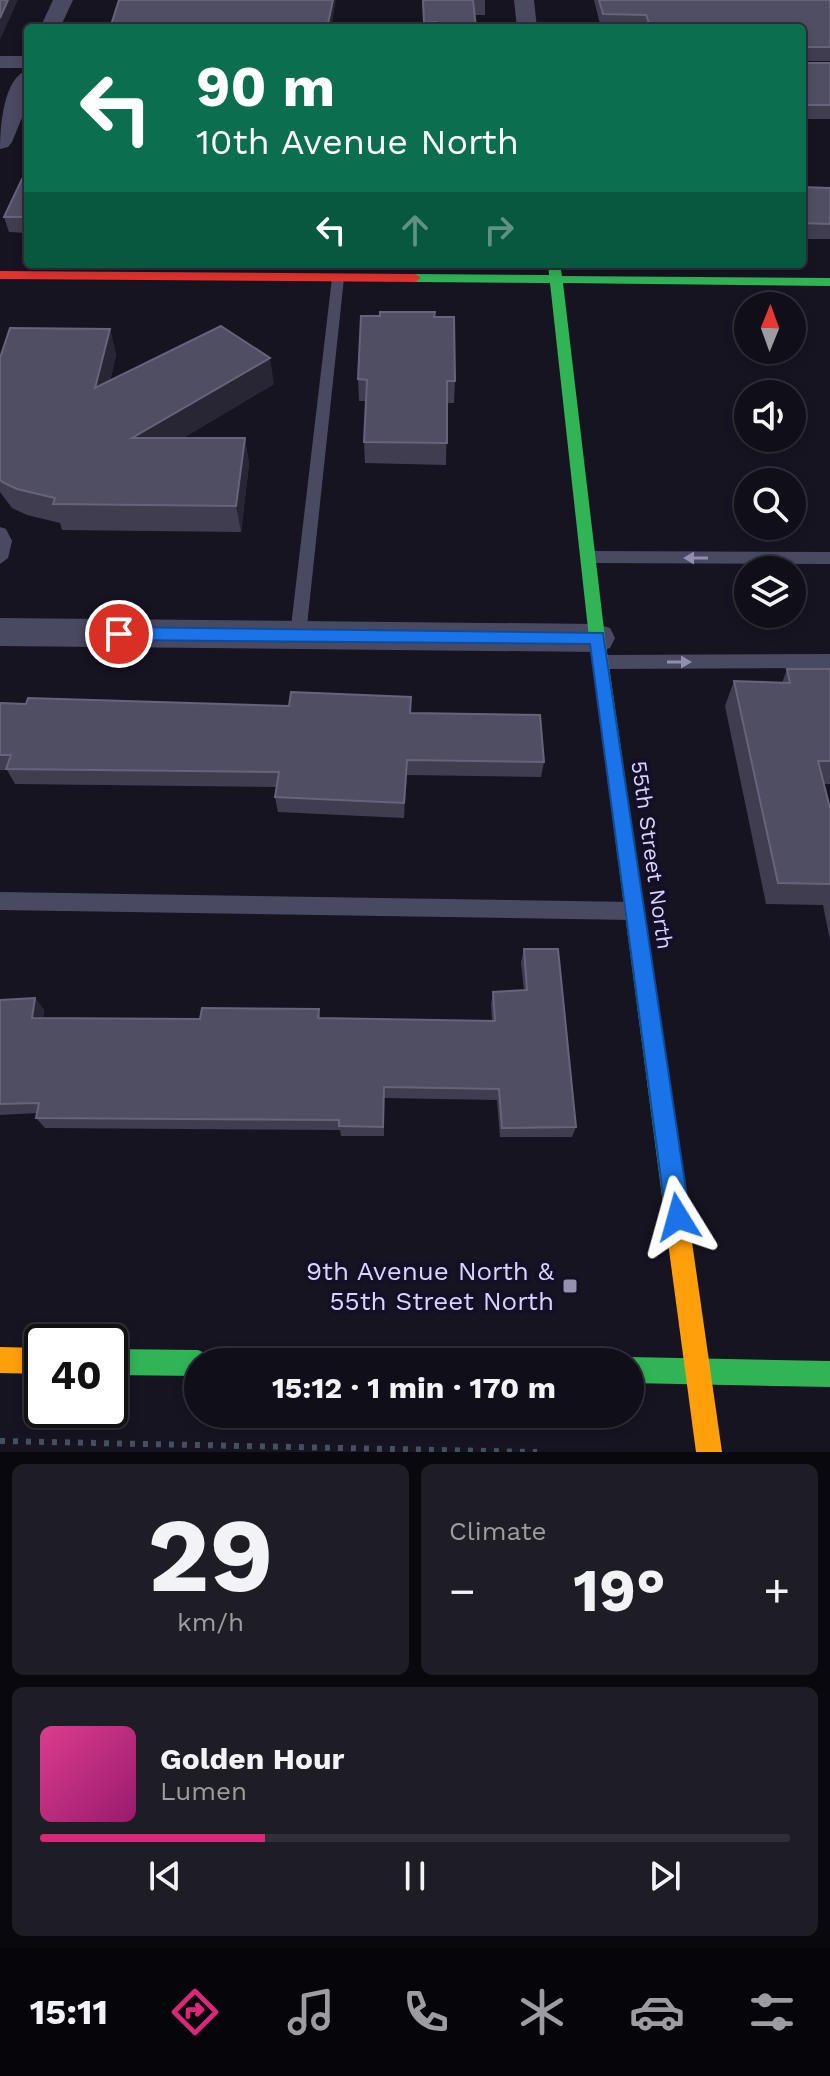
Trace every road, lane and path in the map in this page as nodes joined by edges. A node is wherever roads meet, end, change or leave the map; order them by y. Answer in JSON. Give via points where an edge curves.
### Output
{"nodes":[{"id":1,"x":63,"y":0,"type":"edge"},
{"id":2,"x":524,"y":0,"type":"edge"},
{"id":3,"x":52,"y":24,"type":"edge"},
{"id":4,"x":527,"y":24,"type":"edge"},
{"id":5,"x":0,"y":62,"type":"edge"},
{"id":6,"x":24,"y":62,"type":"edge"},
{"id":7,"x":24,"y":86,"type":"edge"},
{"id":8,"x":0,"y":142,"type":"edge"},
{"id":9,"x":555,"y":272,"type":"edge"},
{"id":10,"x":0,"y":275,"type":"edge"},
{"id":11,"x":338,"y":278,"type":"junction"},
{"id":12,"x":830,"y":282,"type":"edge"},
{"id":13,"x":0,"y":533,"type":"edge"},
{"id":14,"x":588,"y":557,"type":"junction"},
{"id":15,"x":0,"y":558,"type":"edge"},
{"id":16,"x":830,"y":558,"type":"edge"},
{"id":17,"x":0,"y":632,"type":"edge"},
{"id":18,"x":298,"y":635,"type":"junction"},
{"id":19,"x":599,"y":650,"type":"junction"},
{"id":20,"x":830,"y":661,"type":"edge"},
{"id":21,"x":0,"y":901,"type":"edge"},
{"id":22,"x":636,"y":911,"type":"junction"},
{"id":23,"x":0,"y":1360,"type":"edge"},
{"id":24,"x":24,"y":1361,"type":"edge"},
{"id":25,"x":128,"y":1362,"type":"edge"},
{"id":26,"x":184,"y":1363,"type":"edge"},
{"id":27,"x":644,"y":1370,"type":"edge"},
{"id":28,"x":699,"y":1371,"type":"junction"},
{"id":29,"x":830,"y":1374,"type":"edge"},
{"id":30,"x":0,"y":1441,"type":"edge"},
{"id":31,"x":537,"y":1452,"type":"edge"},
{"id":32,"x":709,"y":1452,"type":"edge"}],
"edges":[{"from":1,"to":3,"type":"street"},
{"from":2,"to":4,"type":"street"},
{"from":5,"to":6,"type":"street"},
{"from":7,"to":8,"type":"street"},
{"from":9,"to":11,"type":"street"},
{"from":9,"to":12,"type":"street"},
{"from":9,"to":14,"type":"street","name":"55th Street North"},
{"from":10,"to":11,"type":"street"},
{"from":11,"to":18,"type":"lane"},
{"from":13,"to":15,"type":"lane"},
{"from":16,"to":14,"type":"lane","one_way":true},
{"from":14,"to":19,"type":"street","name":"55th Street North"},
{"from":17,"to":18,"type":"street"},
{"from":18,"to":19,"type":"street"},
{"from":19,"to":20,"type":"lane","one_way":true},
{"from":19,"to":22,"type":"street","name":"55th Street North"},
{"from":21,"to":22,"type":"lane"},
{"from":22,"to":28,"type":"street","name":"55th Street North"},
{"from":23,"to":24,"type":"street"},
{"from":25,"to":26,"type":"street"},
{"from":27,"to":28,"type":"street"},
{"from":28,"to":29,"type":"street"},
{"from":28,"to":32,"type":"street","name":"55th Street North"},
{"from":30,"to":31,"type":"path"}]}
